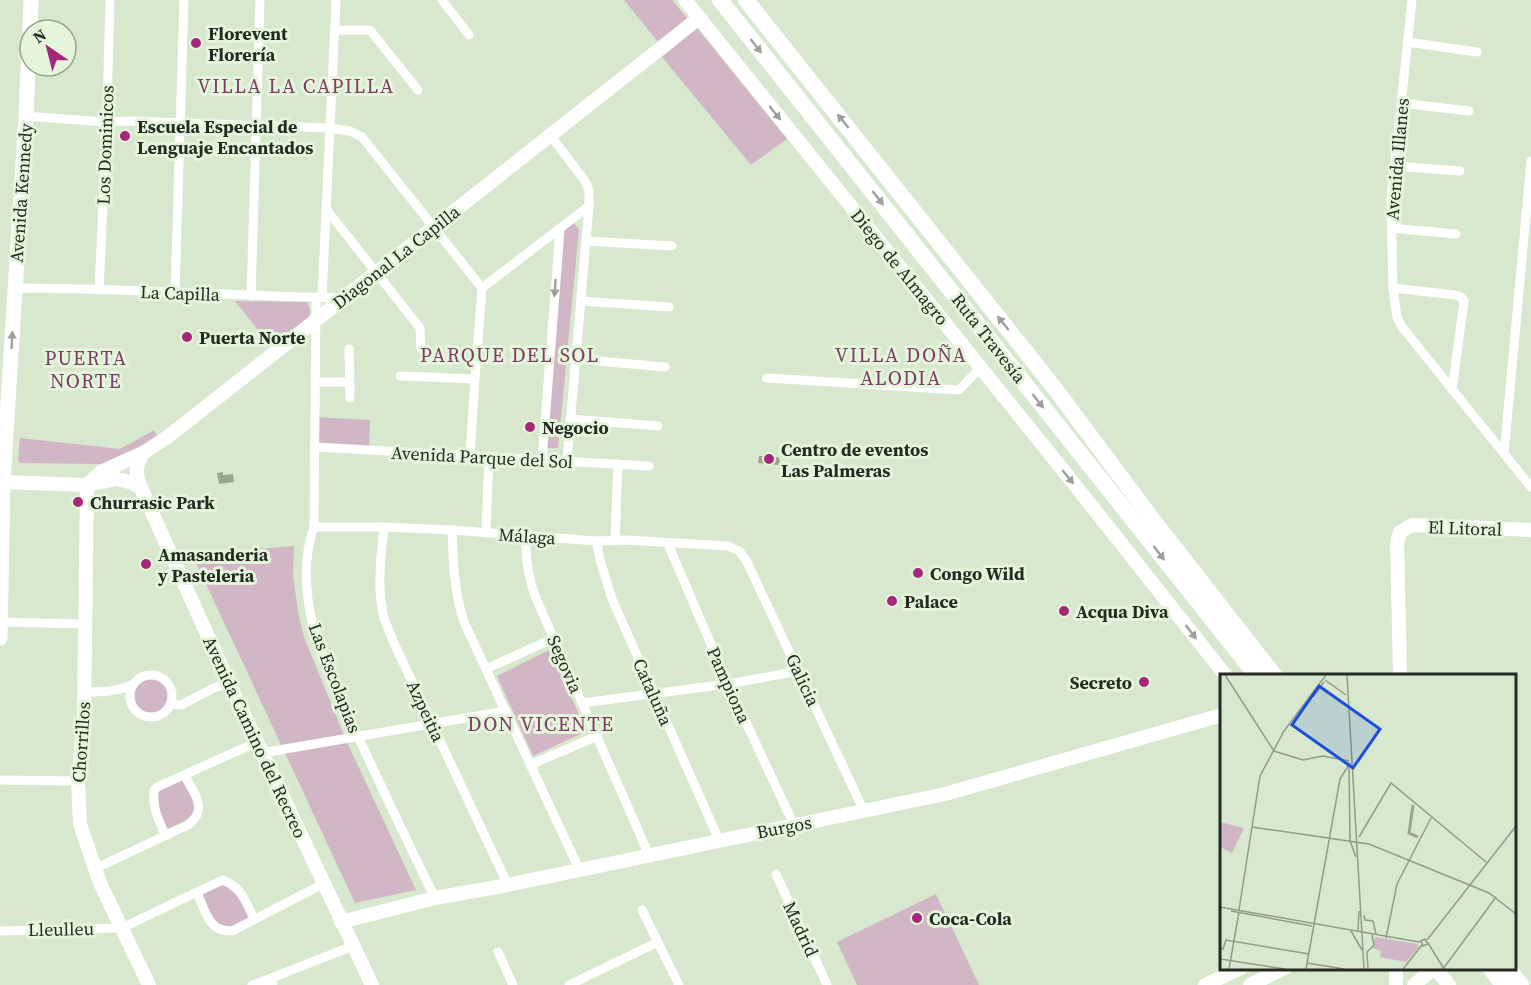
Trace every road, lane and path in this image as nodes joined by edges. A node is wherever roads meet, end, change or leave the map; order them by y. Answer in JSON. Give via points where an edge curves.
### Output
{"nodes":[{"id":1,"x":31,"y":0,"type":"edge"},
{"id":2,"x":110,"y":0,"type":"edge"},
{"id":3,"x":184,"y":0,"type":"edge"},
{"id":4,"x":260,"y":0,"type":"edge"},
{"id":5,"x":336,"y":0,"type":"edge"},
{"id":6,"x":442,"y":0,"type":"edge"},
{"id":7,"x":685,"y":0,"type":"edge"},
{"id":8,"x":720,"y":0,"type":"edge"},
{"id":9,"x":746,"y":0,"type":"edge"},
{"id":10,"x":1412,"y":0,"type":"edge"},
{"id":11,"x":699,"y":18,"type":"junction"},
{"id":12,"x":335,"y":30,"type":"junction"},
{"id":13,"x":469,"y":35,"type":"dead end"},
{"id":14,"x":1407,"y":42,"type":"junction"},
{"id":15,"x":1477,"y":52,"type":"dead end"},
{"id":16,"x":418,"y":90,"type":"dead end"},
{"id":17,"x":1401,"y":103,"type":"junction"},
{"id":18,"x":1469,"y":111,"type":"dead end"},
{"id":19,"x":26,"y":116,"type":"junction"},
{"id":20,"x":105,"y":122,"type":"junction"},
{"id":21,"x":181,"y":123,"type":"junction"},
{"id":22,"x":256,"y":126,"type":"junction"},
{"id":23,"x":329,"y":128,"type":"junction"},
{"id":24,"x":550,"y":135,"type":"junction"},
{"id":25,"x":1531,"y":161,"type":"edge"},
{"id":26,"x":1394,"y":166,"type":"junction"},
{"id":27,"x":1460,"y":171,"type":"dead end"},
{"id":28,"x":589,"y":206,"type":"junction"},
{"id":29,"x":326,"y":209,"type":"junction"},
{"id":30,"x":434,"y":227,"type":"junction"},
{"id":31,"x":1392,"y":228,"type":"junction"},
{"id":32,"x":560,"y":230,"type":"junction"},
{"id":33,"x":1456,"y":234,"type":"dead end"},
{"id":34,"x":586,"y":241,"type":"junction"},
{"id":35,"x":672,"y":246,"type":"dead end"},
{"id":36,"x":376,"y":273,"type":"junction"},
{"id":37,"x":15,"y":288,"type":"junction"},
{"id":38,"x":482,"y":288,"type":"junction"},
{"id":39,"x":1392,"y":288,"type":"junction"},
{"id":40,"x":99,"y":290,"type":"junction"},
{"id":41,"x":175,"y":293,"type":"junction"},
{"id":42,"x":251,"y":296,"type":"junction"},
{"id":43,"x":319,"y":297,"type":"junction"},
{"id":44,"x":345,"y":298,"type":"junction"},
{"id":45,"x":581,"y":301,"type":"junction"},
{"id":46,"x":669,"y":307,"type":"dead end"},
{"id":47,"x":316,"y":321,"type":"junction"},
{"id":48,"x":349,"y":349,"type":"dead end"},
{"id":49,"x":421,"y":349,"type":"dead end"},
{"id":50,"x":576,"y":359,"type":"junction"},
{"id":51,"x":664,"y":366,"type":"dead end"},
{"id":52,"x":980,"y":368,"type":"junction"},
{"id":53,"x":400,"y":375,"type":"dead end"},
{"id":54,"x":767,"y":378,"type":"dead end"},
{"id":55,"x":475,"y":379,"type":"junction"},
{"id":56,"x":315,"y":382,"type":"junction"},
{"id":57,"x":350,"y":382,"type":"junction"},
{"id":58,"x":1452,"y":390,"type":"junction"},
{"id":59,"x":350,"y":398,"type":"dead end"},
{"id":60,"x":570,"y":419,"type":"junction"},
{"id":61,"x":658,"y":426,"type":"dead end"},
{"id":62,"x":315,"y":447,"type":"junction"},
{"id":63,"x":143,"y":453,"type":"junction"},
{"id":64,"x":1504,"y":454,"type":"junction"},
{"id":65,"x":470,"y":456,"type":"junction"},
{"id":66,"x":489,"y":457,"type":"junction"},
{"id":67,"x":542,"y":460,"type":"junction"},
{"id":68,"x":567,"y":461,"type":"junction"},
{"id":69,"x":618,"y":464,"type":"junction"},
{"id":70,"x":650,"y":466,"type":"dead end"},
{"id":71,"x":126,"y":480,"type":"junction"},
{"id":72,"x":1,"y":482,"type":"edge"},
{"id":73,"x":87,"y":486,"type":"junction"},
{"id":74,"x":1531,"y":487,"type":"edge"},
{"id":75,"x":141,"y":488,"type":"junction"},
{"id":76,"x":314,"y":527,"type":"junction"},
{"id":77,"x":384,"y":527,"type":"junction"},
{"id":78,"x":452,"y":530,"type":"junction"},
{"id":79,"x":1531,"y":530,"type":"edge"},
{"id":80,"x":486,"y":533,"type":"junction"},
{"id":81,"x":526,"y":536,"type":"junction"},
{"id":82,"x":596,"y":541,"type":"junction"},
{"id":83,"x":615,"y":541,"type":"junction"},
{"id":84,"x":668,"y":544,"type":"junction"},
{"id":85,"x":739,"y":551,"type":"joint"},
{"id":86,"x":0,"y":622,"type":"edge"},
{"id":87,"x":85,"y":624,"type":"junction"},
{"id":88,"x":0,"y":638,"type":"edge"},
{"id":89,"x":554,"y":638,"type":"junction"},
{"id":90,"x":486,"y":669,"type":"junction"},
{"id":91,"x":799,"y":671,"type":"junction"},
{"id":92,"x":1224,"y":674,"type":"edge"},
{"id":93,"x":1255,"y":674,"type":"edge"},
{"id":94,"x":1273,"y":674,"type":"edge"},
{"id":95,"x":1400,"y":674,"type":"edge"},
{"id":96,"x":229,"y":683,"type":"junction"},
{"id":97,"x":133,"y":684,"type":"junction"},
{"id":98,"x":728,"y":684,"type":"junction"},
{"id":99,"x":84,"y":692,"type":"junction"},
{"id":100,"x":653,"y":693,"type":"junction"},
{"id":101,"x":582,"y":703,"type":"junction"},
{"id":102,"x":171,"y":704,"type":"junction"},
{"id":103,"x":506,"y":711,"type":"junction"},
{"id":104,"x":1220,"y":716,"type":"edge"},
{"id":105,"x":432,"y":724,"type":"junction"},
{"id":106,"x":597,"y":736,"type":"junction"},
{"id":107,"x":358,"y":737,"type":"junction"},
{"id":108,"x":259,"y":747,"type":"junction"},
{"id":109,"x":530,"y":765,"type":"junction"},
{"id":110,"x":184,"y":775,"type":"junction"},
{"id":111,"x":0,"y":780,"type":"edge"},
{"id":112,"x":78,"y":781,"type":"junction"},
{"id":113,"x":864,"y":811,"type":"junction"},
{"id":114,"x":794,"y":825,"type":"junction"},
{"id":115,"x":165,"y":834,"type":"junction"},
{"id":116,"x":719,"y":840,"type":"junction"},
{"id":117,"x":649,"y":855,"type":"junction"},
{"id":118,"x":94,"y":868,"type":"junction"},
{"id":119,"x":579,"y":869,"type":"junction"},
{"id":120,"x":776,"y":873,"type":"dead end"},
{"id":121,"x":323,"y":884,"type":"junction"},
{"id":122,"x":508,"y":885,"type":"junction"},
{"id":123,"x":196,"y":892,"type":"junction"},
{"id":124,"x":435,"y":898,"type":"junction"},
{"id":125,"x":642,"y":910,"type":"dead end"},
{"id":126,"x":254,"y":920,"type":"junction"},
{"id":127,"x":341,"y":922,"type":"junction"},
{"id":128,"x":122,"y":928,"type":"junction"},
{"id":129,"x":0,"y":931,"type":"edge"},
{"id":130,"x":658,"y":942,"type":"junction"},
{"id":131,"x":353,"y":946,"type":"junction"},
{"id":132,"x":498,"y":952,"type":"dead end"},
{"id":133,"x":1239,"y":970,"type":"edge"},
{"id":134,"x":1283,"y":970,"type":"edge"},
{"id":135,"x":1395,"y":970,"type":"edge"},
{"id":136,"x":1434,"y":970,"type":"edge"},
{"id":137,"x":1436,"y":970,"type":"edge"},
{"id":138,"x":1491,"y":970,"type":"edge"},
{"id":139,"x":1509,"y":970,"type":"edge"},
{"id":140,"x":256,"y":984,"type":"edge"},
{"id":141,"x":149,"y":985,"type":"edge"},
{"id":142,"x":273,"y":985,"type":"edge"},
{"id":143,"x":372,"y":985,"type":"edge"},
{"id":144,"x":513,"y":985,"type":"edge"},
{"id":145,"x":569,"y":985,"type":"edge"},
{"id":146,"x":679,"y":985,"type":"edge"},
{"id":147,"x":827,"y":985,"type":"edge"},
{"id":148,"x":1205,"y":985,"type":"edge"},
{"id":149,"x":1250,"y":985,"type":"edge"},
{"id":150,"x":1396,"y":985,"type":"edge"},
{"id":151,"x":1414,"y":985,"type":"edge"},
{"id":152,"x":1449,"y":985,"type":"edge"},
{"id":153,"x":1503,"y":985,"type":"edge"},
{"id":154,"x":1521,"y":985,"type":"edge"}],
"edges":[{"from":1,"to":19,"type":"main road","name":"Avenida Kennedy"},
{"from":2,"to":20,"type":"street","name":"Los Dominicos"},
{"from":3,"to":21,"type":"street"},
{"from":4,"to":22,"type":"street"},
{"from":5,"to":12,"type":"street","name":"Las Escolapias"},
{"from":6,"to":13,"type":"street"},
{"from":7,"to":11,"type":"street","name":"Diego de Almagro"},
{"from":8,"to":93,"type":"highway","name":"Ruta Travesía","one_way":true},
{"from":94,"to":9,"type":"highway","name":"Ruta Travesía","one_way":true,"via":[[1053,386]]},
{"from":10,"to":14,"type":"street","name":"Avenida Illanes"},
{"from":11,"to":24,"type":"street","name":"Diagonal La Capilla"},
{"from":11,"to":52,"type":"street","name":"Diego de Almagro","one_way":true},
{"from":12,"to":16,"type":"street","via":[[370,30]]},
{"from":12,"to":23,"type":"street","name":"Las Escolapias"},
{"from":14,"to":15,"type":"street"},
{"from":14,"to":17,"type":"street","name":"Avenida Illanes"},
{"from":17,"to":18,"type":"street"},
{"from":17,"to":26,"type":"street","name":"Avenida Illanes"},
{"from":19,"to":20,"type":"street"},
{"from":19,"to":37,"type":"main road","name":"Avenida Kennedy"},
{"from":20,"to":21,"type":"street"},
{"from":20,"to":40,"type":"street","name":"Los Dominicos"},
{"from":21,"to":22,"type":"street"},
{"from":21,"to":41,"type":"street"},
{"from":22,"to":23,"type":"street"},
{"from":22,"to":42,"type":"street"},
{"from":23,"to":29,"type":"street","name":"Las Escolapias"},
{"from":23,"to":30,"type":"street","via":[[362,136]]},
{"from":24,"to":28,"type":"street","via":[[585,181]]},
{"from":24,"to":30,"type":"street","name":"Diagonal La Capilla"},
{"from":25,"to":64,"type":"street"},
{"from":26,"to":27,"type":"street"},
{"from":26,"to":31,"type":"street","name":"Avenida Illanes"},
{"from":28,"to":32,"type":"street"},
{"from":28,"to":34,"type":"street"},
{"from":29,"to":36,"type":"street"},
{"from":29,"to":43,"type":"street","name":"Las Escolapias"},
{"from":30,"to":36,"type":"street","name":"Diagonal La Capilla"},
{"from":30,"to":38,"type":"street"},
{"from":31,"to":33,"type":"street"},
{"from":31,"to":39,"type":"street","name":"Avenida Illanes"},
{"from":32,"to":38,"type":"street"},
{"from":32,"to":67,"type":"street","one_way":true},
{"from":34,"to":35,"type":"street"},
{"from":34,"to":45,"type":"street"},
{"from":36,"to":44,"type":"street","name":"Diagonal La Capilla"},
{"from":36,"to":49,"type":"street","via":[[420,328]]},
{"from":37,"to":40,"type":"street","name":"La Capilla"},
{"from":72,"to":37,"type":"main road","name":"Avenida Kennedy","one_way":true},
{"from":38,"to":55,"type":"street"},
{"from":39,"to":58,"type":"street","name":"Avenida Illanes","via":[[1402,327]]},
{"from":39,"to":58,"type":"street","via":[[1461,297],[1464,301]]},
{"from":40,"to":41,"type":"street","name":"La Capilla"},
{"from":41,"to":42,"type":"street","name":"La Capilla"},
{"from":42,"to":43,"type":"street","name":"La Capilla"},
{"from":43,"to":44,"type":"street","name":"La Capilla"},
{"from":43,"to":47,"type":"street","name":"Las Escolapias"},
{"from":44,"to":47,"type":"street","name":"Diagonal La Capilla"},
{"from":45,"to":46,"type":"street"},
{"from":45,"to":50,"type":"street"},
{"from":47,"to":56,"type":"street","name":"Las Escolapias"},
{"from":47,"to":63,"type":"street","name":"Diagonal La Capilla"},
{"from":48,"to":57,"type":"street"},
{"from":50,"to":51,"type":"street"},
{"from":50,"to":60,"type":"street"},
{"from":52,"to":54,"type":"street","via":[[959,390]]},
{"from":52,"to":92,"type":"street","name":"Diego de Almagro","one_way":true},
{"from":53,"to":55,"type":"street"},
{"from":55,"to":65,"type":"street"},
{"from":56,"to":57,"type":"street"},
{"from":56,"to":62,"type":"street","name":"Las Escolapias"},
{"from":57,"to":59,"type":"street"},
{"from":58,"to":64,"type":"street"},
{"from":60,"to":61,"type":"street"},
{"from":60,"to":68,"type":"street"},
{"from":62,"to":65,"type":"street","name":"Avenida Parque del Sol"},
{"from":62,"to":76,"type":"street","name":"Las Escolapias"},
{"from":63,"to":71,"type":"street","via":[[129,465]]},
{"from":63,"to":73,"type":"street","name":"Diagonal La Capilla","via":[[101,472]]},
{"from":63,"to":75,"type":"street","name":"Avenida Camino del Recreo","via":[[136,467]]},
{"from":64,"to":74,"type":"street"},
{"from":65,"to":66,"type":"street","name":"Avenida Parque del Sol"},
{"from":66,"to":67,"type":"street","name":"Avenida Parque del Sol"},
{"from":66,"to":80,"type":"street"},
{"from":67,"to":68,"type":"street","name":"Avenida Parque del Sol"},
{"from":68,"to":69,"type":"street","name":"Avenida Parque del Sol"},
{"from":69,"to":70,"type":"street","name":"Avenida Parque del Sol"},
{"from":69,"to":83,"type":"street"},
{"from":71,"to":73,"type":"street"},
{"from":71,"to":75,"type":"street"},
{"from":72,"to":73,"type":"street"},
{"from":72,"to":86,"type":"main road","name":"Avenida Kennedy"},
{"from":73,"to":87,"type":"street","name":"Chorrillos"},
{"from":75,"to":96,"type":"street","name":"Avenida Camino del Recreo"},
{"from":76,"to":77,"type":"street","name":"Málaga"},
{"from":76,"to":107,"type":"street","name":"Las Escolapias","via":[[305,574],[312,624]]},
{"from":77,"to":78,"type":"street","name":"Málaga"},
{"from":77,"to":105,"type":"street","name":"Azpeitia","via":[[380,596],[384,617]]},
{"from":78,"to":80,"type":"street","name":"Málaga"},
{"from":78,"to":90,"type":"street","via":[[459,608]]},
{"from":79,"to":95,"type":"street","name":"El Litoral","via":[[1412,525],[1400,532]]},
{"from":80,"to":81,"type":"street","name":"Málaga"},
{"from":81,"to":82,"type":"street","name":"Málaga"},
{"from":81,"to":89,"type":"street","name":"Segovia","via":[[531,585]]},
{"from":82,"to":83,"type":"street","name":"Málaga"},
{"from":82,"to":100,"type":"street","name":"Cataluña","via":[[612,599]]},
{"from":83,"to":84,"type":"street","name":"Málaga"},
{"from":84,"to":85,"type":"street","name":"Málaga","via":[[728,546]]},
{"from":84,"to":98,"type":"street","name":"Pampiona"},
{"from":85,"to":91,"type":"street","name":"Galicia"},
{"from":86,"to":87,"type":"street"},
{"from":86,"to":88,"type":"main road","name":"Avenida Kennedy"},
{"from":87,"to":99,"type":"street","name":"Chorrillos"},
{"from":89,"to":90,"type":"street"},
{"from":89,"to":101,"type":"street","name":"Segovia"},
{"from":90,"to":103,"type":"street"},
{"from":91,"to":98,"type":"street"},
{"from":91,"to":113,"type":"street","name":"Galicia"},
{"from":96,"to":102,"type":"street","via":[[181,705]]},
{"from":96,"to":108,"type":"street","name":"Avenida Camino del Recreo"},
{"from":97,"to":99,"type":"street","via":[[122,689]]},
{"from":97,"to":102,"type":"street","via":[[144,676],[158,675],[172,690]]},
{"from":97,"to":102,"type":"street","via":[[129,698],[141,715],[162,715]]},
{"from":98,"to":100,"type":"street"},
{"from":98,"to":114,"type":"street","name":"Pampiona"},
{"from":99,"to":112,"type":"street","name":"Chorrillos"},
{"from":100,"to":101,"type":"street"},
{"from":100,"to":116,"type":"street","name":"Cataluña"},
{"from":101,"to":106,"type":"street","name":"Segovia"},
{"from":103,"to":105,"type":"street"},
{"from":103,"to":109,"type":"street"},
{"from":104,"to":113,"type":"street","name":"Burgos","via":[[945,794]]},
{"from":105,"to":107,"type":"street"},
{"from":105,"to":122,"type":"street","name":"Azpeitia"},
{"from":106,"to":109,"type":"street"},
{"from":106,"to":117,"type":"street","name":"Segovia"},
{"from":107,"to":108,"type":"street"},
{"from":107,"to":124,"type":"street","name":"Las Escolapias"},
{"from":108,"to":110,"type":"street"},
{"from":108,"to":121,"type":"street","name":"Avenida Camino del Recreo"},
{"from":109,"to":119,"type":"street"},
{"from":110,"to":115,"type":"street","via":[[154,790],[155,813]]},
{"from":110,"to":115,"type":"street","via":[[197,797],[198,813],[188,825]]},
{"from":111,"to":112,"type":"street"},
{"from":112,"to":118,"type":"street","name":"Chorrillos","via":[[80,824]]},
{"from":113,"to":114,"type":"street","name":"Burgos"},
{"from":114,"to":116,"type":"street","name":"Burgos"},
{"from":115,"to":118,"type":"street"},
{"from":116,"to":117,"type":"street","name":"Burgos"},
{"from":117,"to":119,"type":"street","name":"Burgos"},
{"from":118,"to":128,"type":"street","name":"Chorrillos"},
{"from":119,"to":122,"type":"street","name":"Burgos"},
{"from":120,"to":147,"type":"street","name":"Madrid"},
{"from":121,"to":126,"type":"street"},
{"from":121,"to":127,"type":"street","name":"Avenida Camino del Recreo"},
{"from":122,"to":124,"type":"street","name":"Burgos"},
{"from":123,"to":126,"type":"street","via":[[223,880],[231,883]]},
{"from":123,"to":126,"type":"street","via":[[210,923],[217,929],[232,931]]},
{"from":123,"to":128,"type":"street"},
{"from":124,"to":127,"type":"street","name":"Burgos"},
{"from":125,"to":130,"type":"street"},
{"from":127,"to":131,"type":"street","name":"Avenida Camino del Recreo"},
{"from":128,"to":129,"type":"street","name":"Lleulleu"},
{"from":128,"to":141,"type":"street","name":"Chorrillos"},
{"from":130,"to":145,"type":"street"},
{"from":130,"to":146,"type":"street"},
{"from":131,"to":140,"type":"street"},
{"from":131,"to":143,"type":"street","name":"Avenida Camino del Recreo"},
{"from":132,"to":144,"type":"street"},
{"from":133,"to":148,"type":"street"},
{"from":134,"to":149,"type":"street"},
{"from":135,"to":150,"type":"street"},
{"from":136,"to":151,"type":"street"},
{"from":137,"to":152,"type":"street"},
{"from":138,"to":153,"type":"highway"},
{"from":139,"to":154,"type":"highway"},
{"from":140,"to":142,"type":"street"}]}
